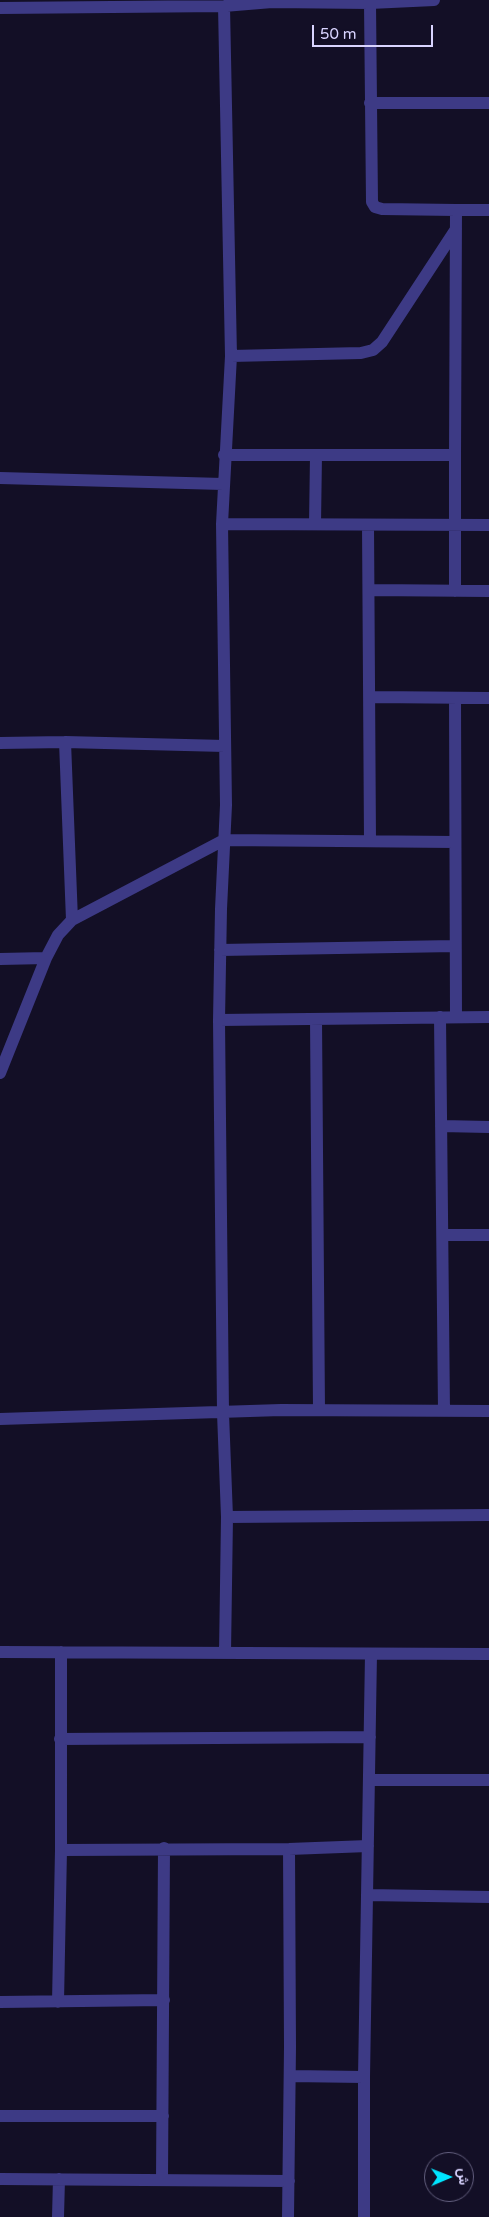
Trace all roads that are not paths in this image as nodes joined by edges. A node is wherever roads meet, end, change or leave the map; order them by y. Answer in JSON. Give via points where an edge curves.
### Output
{"nodes":[{"id":1,"x":425,"y":0,"type":"edge"},
{"id":2,"x":434,"y":0,"type":"edge"},
{"id":3,"x":272,"y":1,"type":"edge"},
{"id":4,"x":370,"y":3,"type":"junction"},
{"id":5,"x":224,"y":6,"type":"junction"},
{"id":6,"x":0,"y":8,"type":"edge"},
{"id":7,"x":370,"y":103,"type":"junction"},
{"id":8,"x":489,"y":103,"type":"edge"},
{"id":9,"x":456,"y":210,"type":"junction"},
{"id":10,"x":489,"y":210,"type":"edge"},
{"id":11,"x":456,"y":229,"type":"junction"},
{"id":12,"x":231,"y":356,"type":"junction"},
{"id":13,"x":224,"y":455,"type":"junction"},
{"id":14,"x":316,"y":455,"type":"junction"},
{"id":15,"x":455,"y":455,"type":"junction"},
{"id":16,"x":0,"y":478,"type":"edge"},
{"id":17,"x":223,"y":484,"type":"junction"},
{"id":18,"x":222,"y":524,"type":"junction"},
{"id":19,"x":315,"y":524,"type":"junction"},
{"id":20,"x":368,"y":525,"type":"junction"},
{"id":21,"x":455,"y":525,"type":"junction"},
{"id":22,"x":489,"y":525,"type":"edge"},
{"id":23,"x":369,"y":590,"type":"junction"},
{"id":24,"x":455,"y":591,"type":"junction"},
{"id":25,"x":489,"y":591,"type":"edge"},
{"id":26,"x":370,"y":697,"type":"junction"},
{"id":27,"x":455,"y":698,"type":"junction"},
{"id":28,"x":489,"y":698,"type":"edge"},
{"id":29,"x":65,"y":742,"type":"junction"},
{"id":30,"x":0,"y":743,"type":"edge"},
{"id":31,"x":225,"y":746,"type":"junction"},
{"id":32,"x":224,"y":840,"type":"junction"},
{"id":33,"x":370,"y":841,"type":"junction"},
{"id":34,"x":455,"y":842,"type":"junction"},
{"id":35,"x":72,"y":920,"type":"junction"},
{"id":36,"x":455,"y":946,"type":"junction"},
{"id":37,"x":220,"y":950,"type":"junction"},
{"id":38,"x":46,"y":958,"type":"junction"},
{"id":39,"x":0,"y":959,"type":"edge"},
{"id":40,"x":489,"y":1016,"type":"edge"},
{"id":41,"x":440,"y":1017,"type":"junction"},
{"id":42,"x":456,"y":1017,"type":"junction"},
{"id":43,"x":316,"y":1019,"type":"junction"},
{"id":44,"x":219,"y":1020,"type":"junction"},
{"id":45,"x":0,"y":1073,"type":"edge"},
{"id":46,"x":441,"y":1126,"type":"junction"},
{"id":47,"x":489,"y":1127,"type":"edge"},
{"id":48,"x":444,"y":1234,"type":"junction"},
{"id":49,"x":489,"y":1235,"type":"edge"},
{"id":50,"x":319,"y":1410,"type":"junction"},
{"id":51,"x":444,"y":1411,"type":"junction"},
{"id":52,"x":489,"y":1411,"type":"edge"},
{"id":53,"x":223,"y":1413,"type":"junction"},
{"id":54,"x":0,"y":1419,"type":"edge"},
{"id":55,"x":489,"y":1515,"type":"edge"},
{"id":56,"x":226,"y":1517,"type":"junction"},
{"id":57,"x":0,"y":1652,"type":"edge"},
{"id":58,"x":61,"y":1652,"type":"junction"},
{"id":59,"x":225,"y":1653,"type":"junction"},
{"id":60,"x":371,"y":1654,"type":"junction"},
{"id":61,"x":489,"y":1654,"type":"edge"},
{"id":62,"x":370,"y":1737,"type":"junction"},
{"id":63,"x":60,"y":1740,"type":"junction"},
{"id":64,"x":370,"y":1780,"type":"junction"},
{"id":65,"x":489,"y":1780,"type":"edge"},
{"id":66,"x":368,"y":1846,"type":"junction"},
{"id":67,"x":164,"y":1848,"type":"junction"},
{"id":68,"x":289,"y":1849,"type":"junction"},
{"id":69,"x":61,"y":1850,"type":"junction"},
{"id":70,"x":367,"y":1895,"type":"junction"},
{"id":71,"x":489,"y":1897,"type":"edge"},
{"id":72,"x":164,"y":2000,"type":"junction"},
{"id":73,"x":0,"y":2002,"type":"edge"},
{"id":74,"x":58,"y":2002,"type":"junction"},
{"id":75,"x":290,"y":2076,"type":"junction"},
{"id":76,"x":364,"y":2077,"type":"junction"},
{"id":77,"x":0,"y":2116,"type":"edge"},
{"id":78,"x":164,"y":2116,"type":"junction"},
{"id":79,"x":0,"y":2179,"type":"edge"},
{"id":80,"x":59,"y":2180,"type":"junction"},
{"id":81,"x":162,"y":2180,"type":"junction"},
{"id":82,"x":289,"y":2181,"type":"junction"},
{"id":83,"x":58,"y":2217,"type":"edge"},
{"id":84,"x":288,"y":2217,"type":"edge"},
{"id":85,"x":364,"y":2217,"type":"edge"}],
"edges":[{"from":1,"to":2,"type":"street"},
{"from":1,"to":4,"type":"street"},
{"from":3,"to":4,"type":"street"},
{"from":3,"to":5,"type":"street"},
{"from":4,"to":7,"type":"street"},
{"from":5,"to":6,"type":"street"},
{"from":5,"to":12,"type":"street"},
{"from":7,"to":8,"type":"street"},
{"from":7,"to":9,"type":"street","via":[[372,202],[375,207]]},
{"from":9,"to":10,"type":"street"},
{"from":9,"to":11,"type":"street"},
{"from":11,"to":12,"type":"street","via":[[382,342],[373,350]]},
{"from":11,"to":15,"type":"street"},
{"from":12,"to":13,"type":"street"},
{"from":13,"to":14,"type":"street"},
{"from":13,"to":17,"type":"street"},
{"from":14,"to":15,"type":"street"},
{"from":14,"to":19,"type":"street"},
{"from":15,"to":21,"type":"street"},
{"from":16,"to":17,"type":"street"},
{"from":17,"to":18,"type":"street"},
{"from":18,"to":19,"type":"street"},
{"from":18,"to":31,"type":"street"},
{"from":19,"to":20,"type":"street"},
{"from":20,"to":21,"type":"street"},
{"from":20,"to":23,"type":"street"},
{"from":21,"to":22,"type":"street"},
{"from":21,"to":24,"type":"street"},
{"from":23,"to":24,"type":"street"},
{"from":23,"to":26,"type":"street"},
{"from":24,"to":25,"type":"street"},
{"from":26,"to":27,"type":"street"},
{"from":26,"to":33,"type":"street"},
{"from":27,"to":28,"type":"street"},
{"from":27,"to":34,"type":"street"},
{"from":29,"to":30,"type":"street"},
{"from":29,"to":31,"type":"street"},
{"from":29,"to":35,"type":"street"},
{"from":31,"to":32,"type":"street"},
{"from":32,"to":33,"type":"street"},
{"from":32,"to":35,"type":"street"},
{"from":32,"to":37,"type":"street"},
{"from":33,"to":34,"type":"street"},
{"from":34,"to":36,"type":"street"},
{"from":35,"to":38,"type":"street","via":[[58,935]]},
{"from":36,"to":37,"type":"street"},
{"from":36,"to":42,"type":"street"},
{"from":37,"to":44,"type":"street"},
{"from":38,"to":39,"type":"street"},
{"from":38,"to":45,"type":"street"},
{"from":40,"to":42,"type":"street"},
{"from":41,"to":42,"type":"street"},
{"from":41,"to":43,"type":"street"},
{"from":41,"to":46,"type":"street"},
{"from":43,"to":44,"type":"street"},
{"from":43,"to":50,"type":"street"},
{"from":44,"to":53,"type":"street"},
{"from":46,"to":47,"type":"street"},
{"from":46,"to":48,"type":"street"},
{"from":48,"to":49,"type":"street"},
{"from":48,"to":51,"type":"street"},
{"from":50,"to":51,"type":"street"},
{"from":50,"to":53,"type":"street"},
{"from":51,"to":52,"type":"street"},
{"from":53,"to":54,"type":"street"},
{"from":53,"to":56,"type":"street"},
{"from":55,"to":56,"type":"street"},
{"from":56,"to":59,"type":"street"},
{"from":57,"to":58,"type":"street"},
{"from":58,"to":59,"type":"street"},
{"from":58,"to":63,"type":"street"},
{"from":59,"to":60,"type":"street"},
{"from":60,"to":61,"type":"street"},
{"from":60,"to":62,"type":"street"},
{"from":62,"to":63,"type":"street"},
{"from":62,"to":64,"type":"street"},
{"from":63,"to":69,"type":"street"},
{"from":64,"to":65,"type":"street"},
{"from":64,"to":66,"type":"street"},
{"from":66,"to":68,"type":"street"},
{"from":66,"to":70,"type":"street"},
{"from":67,"to":68,"type":"street"},
{"from":67,"to":69,"type":"street"},
{"from":67,"to":72,"type":"street"},
{"from":68,"to":75,"type":"street"},
{"from":69,"to":74,"type":"street"},
{"from":70,"to":71,"type":"street"},
{"from":70,"to":76,"type":"street"},
{"from":72,"to":74,"type":"street"},
{"from":72,"to":78,"type":"street"},
{"from":73,"to":74,"type":"street"},
{"from":75,"to":76,"type":"street"},
{"from":75,"to":82,"type":"street"},
{"from":76,"to":85,"type":"street"},
{"from":77,"to":78,"type":"street"},
{"from":78,"to":81,"type":"street"},
{"from":79,"to":80,"type":"street"},
{"from":80,"to":81,"type":"street"},
{"from":80,"to":83,"type":"street"},
{"from":81,"to":82,"type":"street"},
{"from":82,"to":84,"type":"street"}]}
